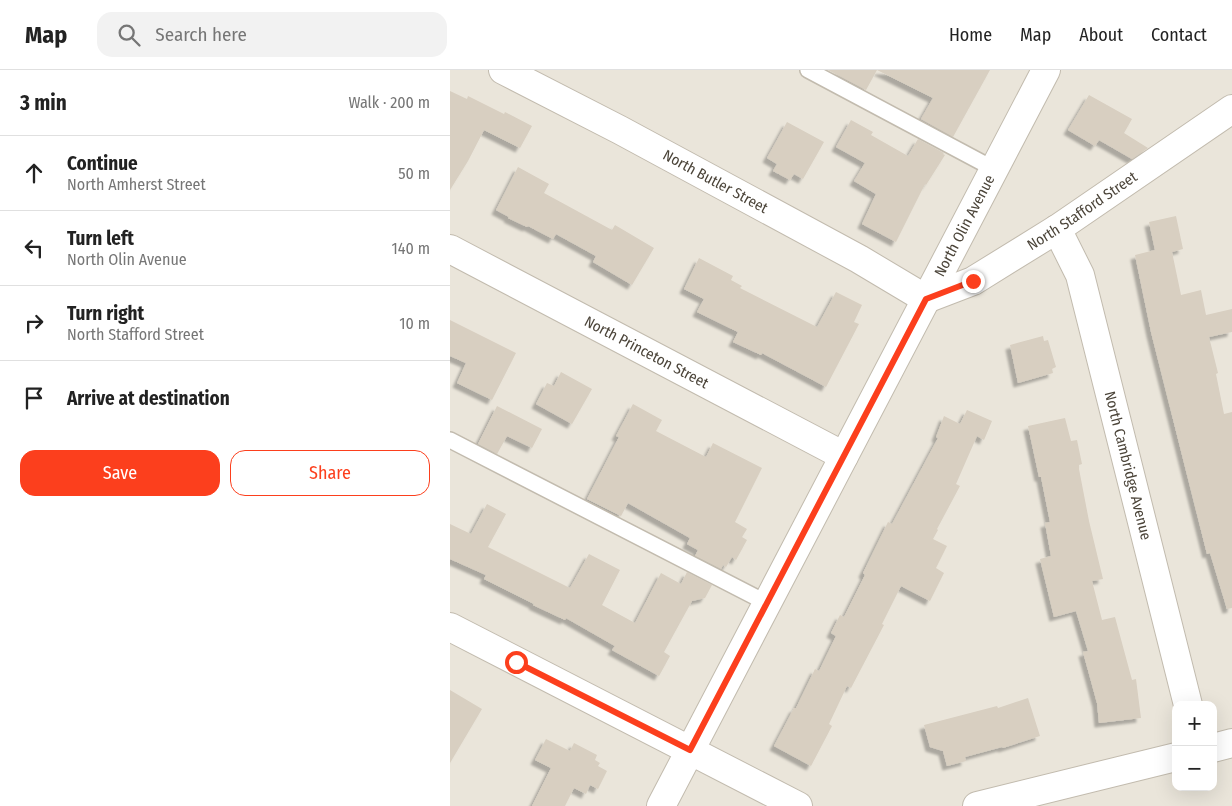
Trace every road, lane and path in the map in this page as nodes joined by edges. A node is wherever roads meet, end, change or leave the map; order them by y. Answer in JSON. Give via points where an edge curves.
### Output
{"nodes":[{"id":1,"x":503,"y":70,"type":"edge"},
{"id":2,"x":808,"y":70,"type":"edge"},
{"id":3,"x":1046,"y":70,"type":"edge"},
{"id":4,"x":1232,"y":109,"type":"edge"},
{"id":5,"x":994,"y":169,"type":"junction"},
{"id":6,"x":1056,"y":229,"type":"junction"},
{"id":7,"x":450,"y":249,"type":"edge"},
{"id":8,"x":926,"y":299,"type":"junction"},
{"id":9,"x":450,"y":440,"type":"edge"},
{"id":10,"x":844,"y":456,"type":"junction"},
{"id":11,"x":767,"y":603,"type":"junction"},
{"id":12,"x":450,"y":627,"type":"edge"},
{"id":13,"x":1187,"y":701,"type":"edge"},
{"id":14,"x":1232,"y":743,"type":"edge"},
{"id":15,"x":1217,"y":747,"type":"edge"},
{"id":16,"x":690,"y":750,"type":"junction"},
{"id":17,"x":1172,"y":758,"type":"edge"},
{"id":18,"x":661,"y":806,"type":"edge"},
{"id":19,"x":798,"y":806,"type":"edge"},
{"id":20,"x":977,"y":806,"type":"edge"}],
"edges":[{"from":1,"to":8,"type":"street","name":"North Butler Street","via":[[851,254]]},
{"from":2,"to":5,"type":"lane"},
{"from":3,"to":5,"type":"street","name":"North Olin Avenue"},
{"from":4,"to":6,"type":"street","name":"North Stafford Street"},
{"from":5,"to":8,"type":"street","name":"North Olin Avenue"},
{"from":6,"to":8,"type":"street","name":"North Stafford Street","via":[[973,281]]},
{"from":6,"to":13,"type":"street","name":"North Cambridge Avenue","via":[[1080,275]]},
{"from":7,"to":10,"type":"street","name":"North Princeton Street"},
{"from":8,"to":10,"type":"street","name":"North Olin Avenue"},
{"from":9,"to":11,"type":"lane"},
{"from":10,"to":11,"type":"street","name":"North Olin Avenue"},
{"from":11,"to":16,"type":"street","name":"North Olin Avenue"},
{"from":12,"to":16,"type":"street"},
{"from":14,"to":15,"type":"street"},
{"from":16,"to":18,"type":"street","name":"North Olin Avenue"},
{"from":16,"to":19,"type":"street"},
{"from":17,"to":20,"type":"street"}]}
